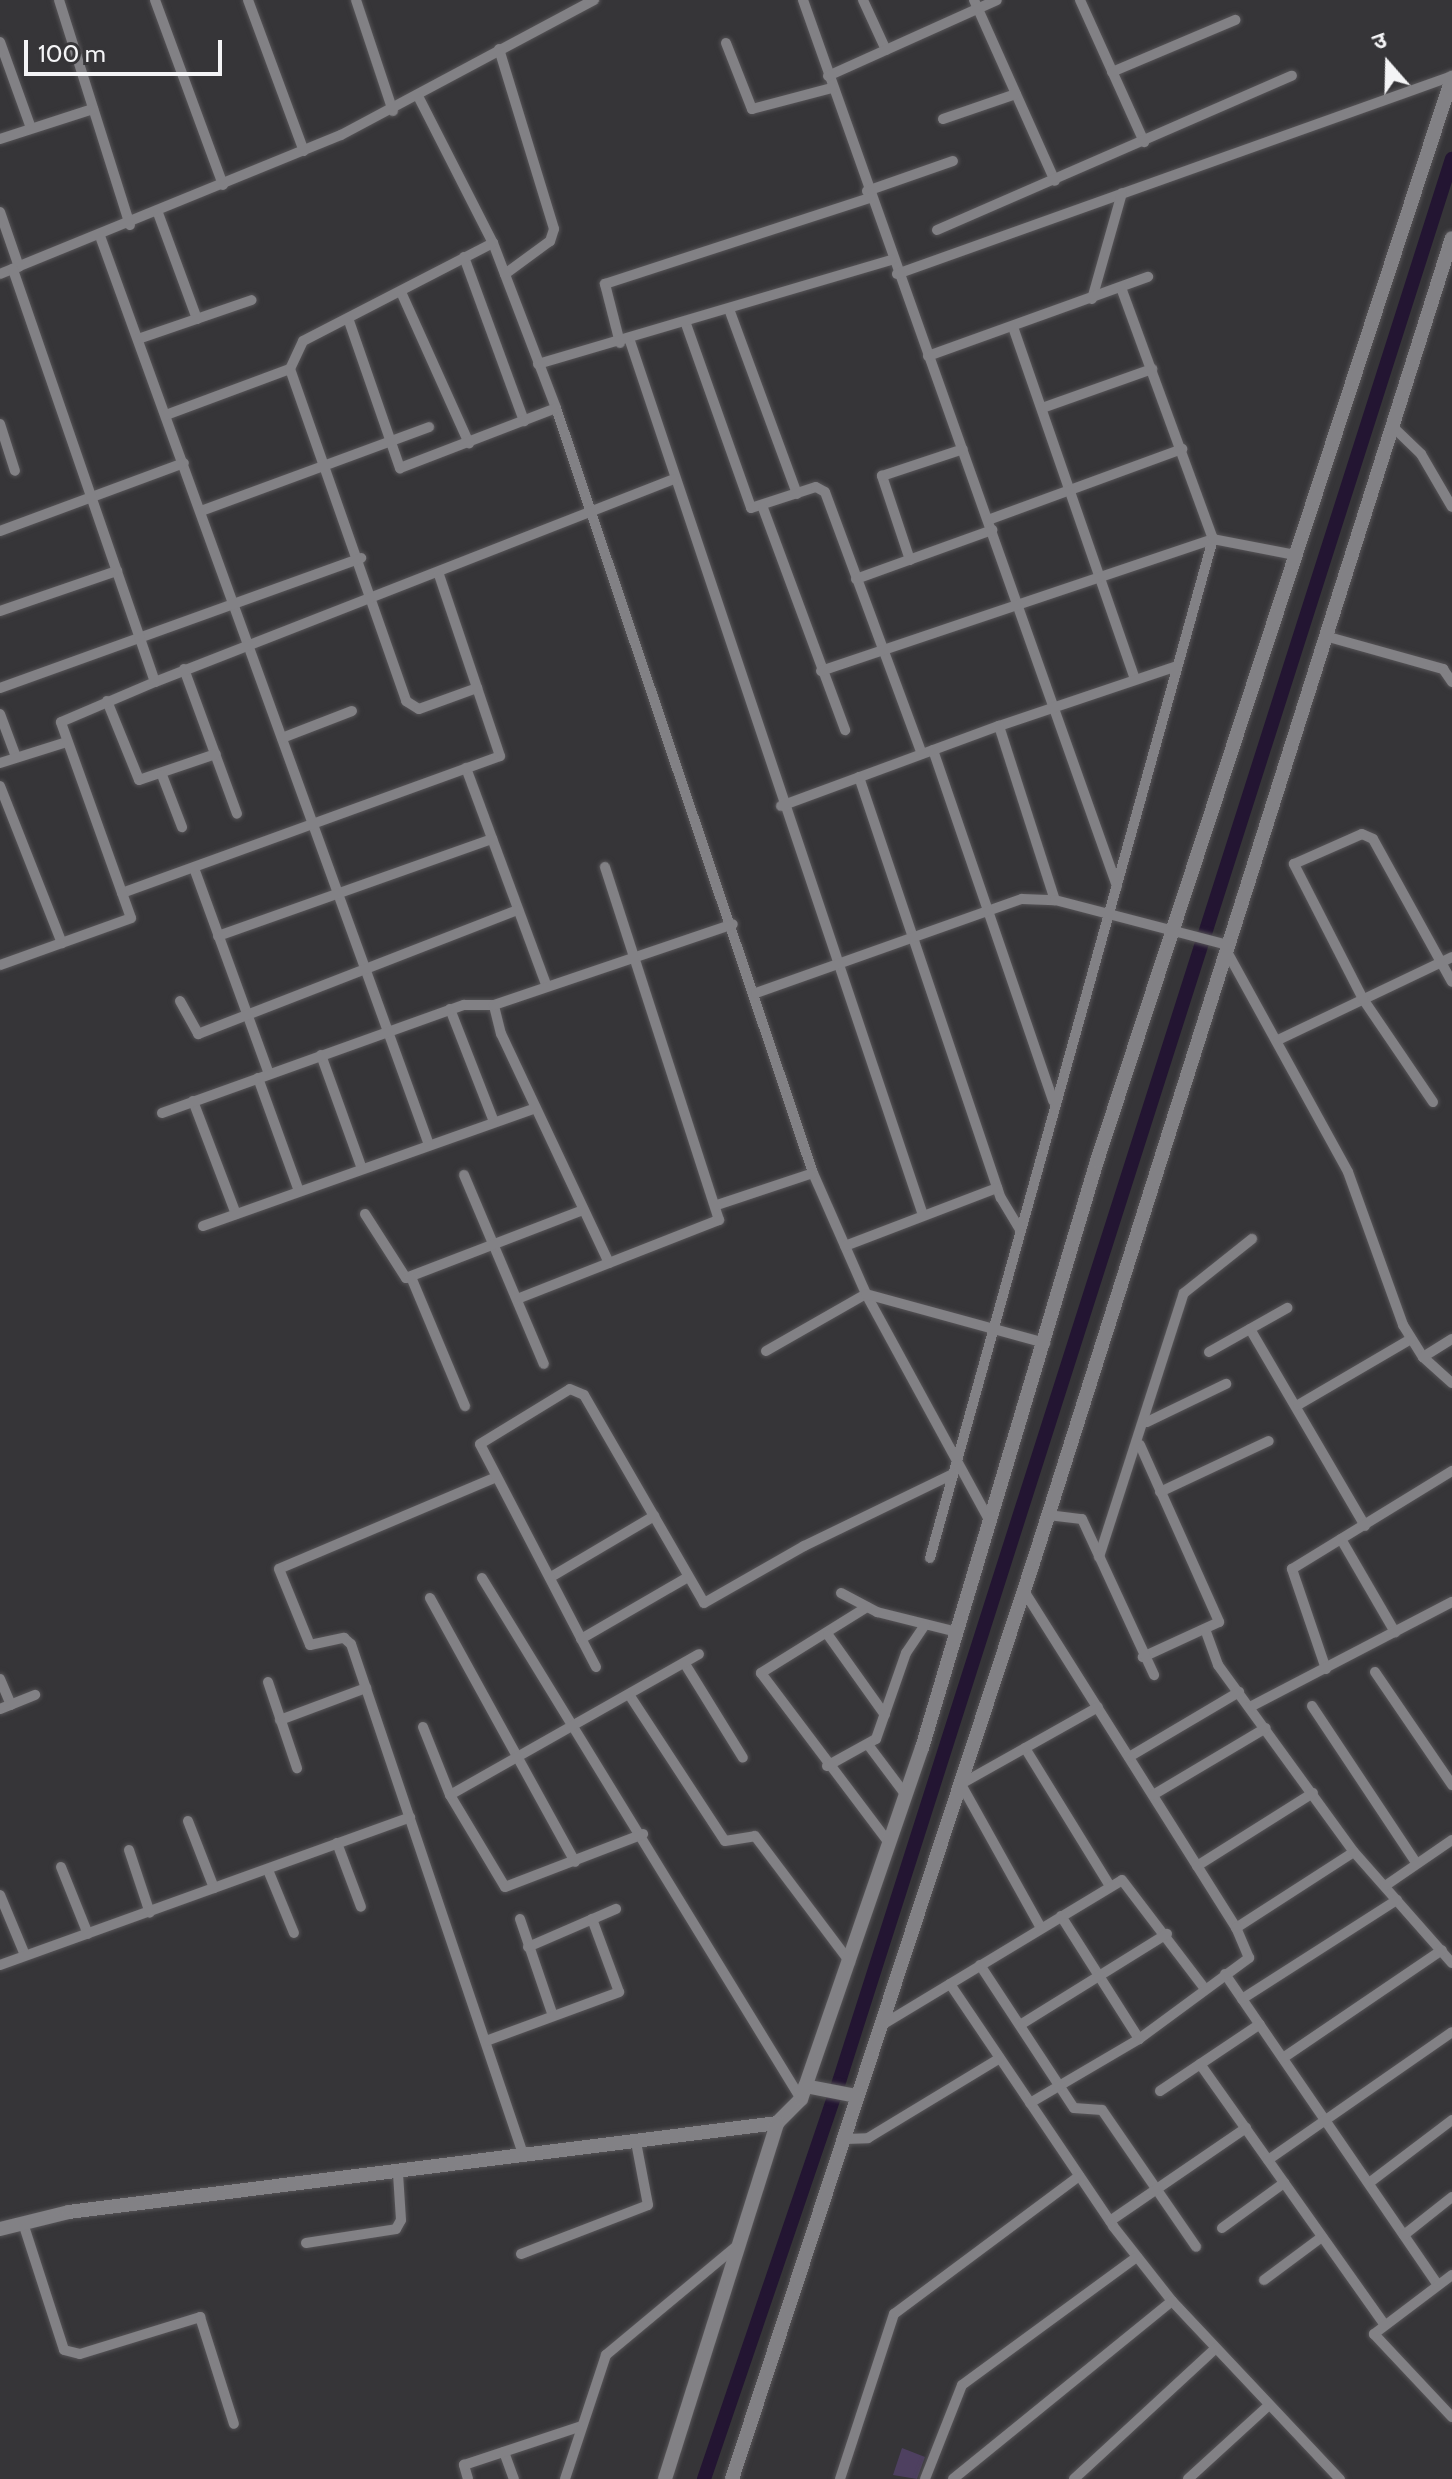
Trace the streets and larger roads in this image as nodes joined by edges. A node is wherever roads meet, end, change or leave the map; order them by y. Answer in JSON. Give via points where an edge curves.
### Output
{"nodes":[{"id":1,"x":59,"y":0,"type":"edge"},
{"id":2,"x":155,"y":0,"type":"edge"},
{"id":3,"x":248,"y":0,"type":"edge"},
{"id":4,"x":356,"y":0,"type":"edge"},
{"id":5,"x":594,"y":0,"type":"edge"},
{"id":6,"x":803,"y":0,"type":"edge"},
{"id":7,"x":863,"y":0,"type":"edge"},
{"id":8,"x":997,"y":0,"type":"edge"},
{"id":9,"x":1080,"y":0,"type":"edge"},
{"id":10,"x":976,"y":4,"type":"edge"},
{"id":11,"x":1235,"y":20,"type":"dead end"},
{"id":12,"x":0,"y":42,"type":"edge"},
{"id":13,"x":726,"y":43,"type":"dead end"},
{"id":14,"x":499,"y":49,"type":"junction"},
{"id":15,"x":886,"y":50,"type":"junction"},
{"id":16,"x":1112,"y":72,"type":"junction"},
{"id":17,"x":828,"y":76,"type":"junction"},
{"id":18,"x":1292,"y":76,"type":"dead end"},
{"id":19,"x":1452,"y":77,"type":"edge"},
{"id":20,"x":832,"y":88,"type":"junction"},
{"id":21,"x":1016,"y":94,"type":"junction"},
{"id":22,"x":418,"y":96,"type":"junction"},
{"id":23,"x":93,"y":109,"type":"junction"},
{"id":24,"x":393,"y":111,"type":"junction"},
{"id":25,"x":943,"y":119,"type":"dead end"},
{"id":26,"x":31,"y":128,"type":"junction"},
{"id":27,"x":0,"y":139,"type":"edge"},
{"id":28,"x":1144,"y":142,"type":"junction"},
{"id":29,"x":304,"y":151,"type":"junction"},
{"id":30,"x":953,"y":161,"type":"dead end"},
{"id":31,"x":1055,"y":181,"type":"junction"},
{"id":32,"x":223,"y":185,"type":"junction"},
{"id":33,"x":1122,"y":193,"type":"junction"},
{"id":34,"x":868,"y":194,"type":"junction"},
{"id":35,"x":0,"y":212,"type":"edge"},
{"id":36,"x":158,"y":213,"type":"junction"},
{"id":37,"x":130,"y":225,"type":"junction"},
{"id":38,"x":937,"y":230,"type":"dead end"},
{"id":39,"x":100,"y":236,"type":"junction"},
{"id":40,"x":1452,"y":239,"type":"edge"},
{"id":41,"x":493,"y":243,"type":"junction"},
{"id":42,"x":464,"y":257,"type":"junction"},
{"id":43,"x":892,"y":260,"type":"junction"},
{"id":44,"x":16,"y":268,"type":"junction"},
{"id":45,"x":0,"y":274,"type":"edge"},
{"id":46,"x":505,"y":274,"type":"junction"},
{"id":47,"x":897,"y":274,"type":"junction"},
{"id":48,"x":1148,"y":277,"type":"dead end"},
{"id":49,"x":1121,"y":288,"type":"junction"},
{"id":50,"x":401,"y":292,"type":"junction"},
{"id":51,"x":1092,"y":299,"type":"junction"},
{"id":52,"x":252,"y":300,"type":"dead end"},
{"id":53,"x":729,"y":309,"type":"junction"},
{"id":54,"x":197,"y":319,"type":"junction"},
{"id":55,"x":349,"y":321,"type":"junction"},
{"id":56,"x":686,"y":324,"type":"junction"},
{"id":57,"x":1013,"y":327,"type":"junction"},
{"id":58,"x":138,"y":339,"type":"junction"},
{"id":59,"x":625,"y":342,"type":"junction"},
{"id":60,"x":928,"y":356,"type":"junction"},
{"id":61,"x":538,"y":364,"type":"junction"},
{"id":62,"x":290,"y":369,"type":"junction"},
{"id":63,"x":1152,"y":369,"type":"junction"},
{"id":64,"x":556,"y":408,"type":"junction"},
{"id":65,"x":1042,"y":408,"type":"junction"},
{"id":66,"x":166,"y":415,"type":"junction"},
{"id":67,"x":524,"y":421,"type":"junction"},
{"id":68,"x":1391,"y":425,"type":"junction"},
{"id":69,"x":429,"y":427,"type":"dead end"},
{"id":70,"x":1,"y":428,"type":"edge"},
{"id":71,"x":389,"y":443,"type":"junction"},
{"id":72,"x":469,"y":443,"type":"junction"},
{"id":73,"x":963,"y":449,"type":"junction"},
{"id":74,"x":1182,"y":449,"type":"junction"},
{"id":75,"x":184,"y":463,"type":"junction"},
{"id":76,"x":327,"y":466,"type":"junction"},
{"id":77,"x":15,"y":471,"type":"dead end"},
{"id":78,"x":674,"y":479,"type":"junction"},
{"id":79,"x":1071,"y":490,"type":"junction"},
{"id":80,"x":797,"y":494,"type":"junction"},
{"id":81,"x":92,"y":497,"type":"junction"},
{"id":82,"x":1452,"y":507,"type":"edge"},
{"id":83,"x":763,"y":508,"type":"junction"},
{"id":84,"x":201,"y":511,"type":"junction"},
{"id":85,"x":592,"y":514,"type":"junction"},
{"id":86,"x":990,"y":525,"type":"junction"},
{"id":87,"x":0,"y":531,"type":"edge"},
{"id":88,"x":1213,"y":539,"type":"junction"},
{"id":89,"x":1295,"y":555,"type":"junction"},
{"id":90,"x":361,"y":558,"type":"junction"},
{"id":91,"x":910,"y":560,"type":"junction"},
{"id":92,"x":117,"y":571,"type":"junction"},
{"id":93,"x":438,"y":572,"type":"junction"},
{"id":94,"x":1102,"y":576,"type":"junction"},
{"id":95,"x":856,"y":579,"type":"junction"},
{"id":96,"x":372,"y":597,"type":"junction"},
{"id":97,"x":234,"y":604,"type":"junction"},
{"id":98,"x":1018,"y":605,"type":"junction"},
{"id":99,"x":0,"y":611,"type":"edge"},
{"id":100,"x":1325,"y":636,"type":"junction"},
{"id":101,"x":141,"y":640,"type":"junction"},
{"id":102,"x":248,"y":644,"type":"junction"},
{"id":103,"x":883,"y":653,"type":"junction"},
{"id":104,"x":1177,"y":666,"type":"junction"},
{"id":105,"x":184,"y":669,"type":"junction"},
{"id":106,"x":821,"y":671,"type":"junction"},
{"id":107,"x":1135,"y":680,"type":"junction"},
{"id":108,"x":155,"y":682,"type":"junction"},
{"id":109,"x":1452,"y":682,"type":"edge"},
{"id":110,"x":0,"y":688,"type":"edge"},
{"id":111,"x":477,"y":688,"type":"junction"},
{"id":112,"x":107,"y":701,"type":"junction"},
{"id":113,"x":1054,"y":708,"type":"junction"},
{"id":114,"x":352,"y":711,"type":"dead end"},
{"id":115,"x":0,"y":714,"type":"edge"},
{"id":116,"x":999,"y":726,"type":"junction"},
{"id":117,"x":845,"y":730,"type":"dead end"},
{"id":118,"x":282,"y":738,"type":"junction"},
{"id":119,"x":67,"y":742,"type":"junction"},
{"id":120,"x":928,"y":752,"type":"junction"},
{"id":121,"x":216,"y":754,"type":"junction"},
{"id":122,"x":16,"y":757,"type":"junction"},
{"id":123,"x":0,"y":763,"type":"edge"},
{"id":124,"x":466,"y":768,"type":"junction"},
{"id":125,"x":162,"y":775,"type":"junction"},
{"id":126,"x":859,"y":777,"type":"junction"},
{"id":127,"x":0,"y":786,"type":"edge"},
{"id":128,"x":781,"y":806,"type":"junction"},
{"id":129,"x":237,"y":814,"type":"dead end"},
{"id":130,"x":312,"y":822,"type":"junction"},
{"id":131,"x":182,"y":827,"type":"dead end"},
{"id":132,"x":492,"y":839,"type":"junction"},
{"id":133,"x":605,"y":867,"type":"dead end"},
{"id":134,"x":194,"y":868,"type":"junction"},
{"id":135,"x":1117,"y":886,"type":"junction"},
{"id":136,"x":337,"y":892,"type":"junction"},
{"id":137,"x":122,"y":893,"type":"junction"},
{"id":138,"x":1055,"y":900,"type":"junction"},
{"id":139,"x":518,"y":910,"type":"junction"},
{"id":140,"x":985,"y":912,"type":"junction"},
{"id":141,"x":1109,"y":912,"type":"junction"},
{"id":142,"x":733,"y":924,"type":"junction"},
{"id":143,"x":1171,"y":930,"type":"junction"},
{"id":144,"x":218,"y":936,"type":"junction"},
{"id":145,"x":913,"y":937,"type":"junction"},
{"id":146,"x":62,"y":943,"type":"junction"},
{"id":147,"x":1227,"y":948,"type":"junction"},
{"id":148,"x":633,"y":955,"type":"junction"},
{"id":149,"x":1452,"y":957,"type":"edge"},
{"id":150,"x":1439,"y":963,"type":"junction"},
{"id":151,"x":836,"y":964,"type":"junction"},
{"id":152,"x":0,"y":965,"type":"edge"},
{"id":153,"x":363,"y":968,"type":"junction"},
{"id":154,"x":1452,"y":982,"type":"edge"},
{"id":155,"x":546,"y":984,"type":"junction"},
{"id":156,"x":756,"y":993,"type":"junction"},
{"id":157,"x":1363,"y":999,"type":"junction"},
{"id":158,"x":180,"y":1001,"type":"dead end"},
{"id":159,"x":494,"y":1005,"type":"junction"},
{"id":160,"x":450,"y":1009,"type":"junction"},
{"id":161,"x":247,"y":1012,"type":"junction"},
{"id":162,"x":385,"y":1033,"type":"junction"},
{"id":163,"x":1278,"y":1040,"type":"junction"},
{"id":164,"x":321,"y":1055,"type":"junction"},
{"id":165,"x":264,"y":1076,"type":"junction"},
{"id":166,"x":193,"y":1101,"type":"junction"},
{"id":167,"x":1053,"y":1101,"type":"junction"},
{"id":168,"x":1433,"y":1102,"type":"dead end"},
{"id":169,"x":534,"y":1109,"type":"junction"},
{"id":170,"x":162,"y":1113,"type":"dead end"},
{"id":171,"x":494,"y":1122,"type":"junction"},
{"id":172,"x":429,"y":1145,"type":"junction"},
{"id":173,"x":362,"y":1169,"type":"junction"},
{"id":174,"x":813,"y":1173,"type":"junction"},
{"id":175,"x":464,"y":1175,"type":"dead end"},
{"id":176,"x":997,"y":1188,"type":"junction"},
{"id":177,"x":299,"y":1191,"type":"junction"},
{"id":178,"x":717,"y":1205,"type":"junction"},
{"id":179,"x":583,"y":1210,"type":"junction"},
{"id":180,"x":236,"y":1214,"type":"junction"},
{"id":181,"x":365,"y":1214,"type":"dead end"},
{"id":182,"x":923,"y":1215,"type":"junction"},
{"id":183,"x":203,"y":1226,"type":"dead end"},
{"id":184,"x":1020,"y":1230,"type":"junction"},
{"id":185,"x":1252,"y":1239,"type":"dead end"},
{"id":186,"x":845,"y":1246,"type":"junction"},
{"id":187,"x":495,"y":1247,"type":"junction"},
{"id":188,"x":609,"y":1263,"type":"junction"},
{"id":189,"x":411,"y":1277,"type":"junction"},
{"id":190,"x":866,"y":1294,"type":"junction"},
{"id":191,"x":517,"y":1299,"type":"junction"},
{"id":192,"x":1287,"y":1308,"type":"dead end"},
{"id":193,"x":993,"y":1328,"type":"junction"},
{"id":194,"x":1250,"y":1329,"type":"junction"},
{"id":195,"x":1411,"y":1339,"type":"junction"},
{"id":196,"x":1452,"y":1339,"type":"edge"},
{"id":197,"x":1045,"y":1343,"type":"junction"},
{"id":198,"x":766,"y":1351,"type":"dead end"},
{"id":199,"x":1209,"y":1352,"type":"dead end"},
{"id":200,"x":1423,"y":1357,"type":"junction"},
{"id":201,"x":544,"y":1364,"type":"dead end"},
{"id":202,"x":1452,"y":1383,"type":"edge"},
{"id":203,"x":1226,"y":1384,"type":"dead end"},
{"id":204,"x":1298,"y":1405,"type":"junction"},
{"id":205,"x":465,"y":1406,"type":"dead end"},
{"id":206,"x":1147,"y":1422,"type":"junction"},
{"id":207,"x":1269,"y":1441,"type":"dead end"},
{"id":208,"x":1140,"y":1445,"type":"junction"},
{"id":209,"x":956,"y":1462,"type":"junction"},
{"id":210,"x":1452,"y":1471,"type":"edge"},
{"id":211,"x":953,"y":1474,"type":"junction"},
{"id":212,"x":494,"y":1478,"type":"junction"},
{"id":213,"x":1160,"y":1492,"type":"junction"},
{"id":214,"x":1048,"y":1515,"type":"junction"},
{"id":215,"x":654,"y":1516,"type":"junction"},
{"id":216,"x":990,"y":1521,"type":"junction"},
{"id":217,"x":1365,"y":1526,"type":"junction"},
{"id":218,"x":1341,"y":1539,"type":"junction"},
{"id":219,"x":1099,"y":1557,"type":"junction"},
{"id":220,"x":930,"y":1558,"type":"dead end"},
{"id":221,"x":551,"y":1577,"type":"junction"},
{"id":222,"x":688,"y":1577,"type":"junction"},
{"id":223,"x":482,"y":1578,"type":"dead end"},
{"id":224,"x":1024,"y":1591,"type":"junction"},
{"id":225,"x":841,"y":1593,"type":"dead end"},
{"id":226,"x":430,"y":1598,"type":"dead end"},
{"id":227,"x":1452,"y":1602,"type":"edge"},
{"id":228,"x":867,"y":1607,"type":"junction"},
{"id":229,"x":925,"y":1625,"type":"junction"},
{"id":230,"x":1205,"y":1629,"type":"junction"},
{"id":231,"x":957,"y":1632,"type":"junction"},
{"id":232,"x":1395,"y":1632,"type":"junction"},
{"id":233,"x":828,"y":1635,"type":"junction"},
{"id":234,"x":581,"y":1639,"type":"junction"},
{"id":235,"x":699,"y":1654,"type":"dead end"},
{"id":236,"x":1143,"y":1657,"type":"junction"},
{"id":237,"x":685,"y":1664,"type":"junction"},
{"id":238,"x":596,"y":1667,"type":"dead end"},
{"id":239,"x":1326,"y":1669,"type":"junction"},
{"id":240,"x":1375,"y":1672,"type":"dead end"},
{"id":241,"x":1154,"y":1675,"type":"dead end"},
{"id":242,"x":0,"y":1679,"type":"edge"},
{"id":243,"x":268,"y":1682,"type":"dead end"},
{"id":244,"x":366,"y":1688,"type":"junction"},
{"id":245,"x":1239,"y":1692,"type":"junction"},
{"id":246,"x":35,"y":1695,"type":"dead end"},
{"id":247,"x":630,"y":1696,"type":"junction"},
{"id":248,"x":1312,"y":1706,"type":"dead end"},
{"id":249,"x":5,"y":1707,"type":"edge"},
{"id":250,"x":1098,"y":1707,"type":"junction"},
{"id":251,"x":1250,"y":1707,"type":"junction"},
{"id":252,"x":885,"y":1715,"type":"junction"},
{"id":253,"x":280,"y":1720,"type":"junction"},
{"id":254,"x":423,"y":1727,"type":"dead end"},
{"id":255,"x":1266,"y":1728,"type":"junction"},
{"id":256,"x":575,"y":1730,"type":"junction"},
{"id":257,"x":869,"y":1746,"type":"junction"},
{"id":258,"x":1025,"y":1748,"type":"junction"},
{"id":259,"x":1129,"y":1757,"type":"junction"},
{"id":260,"x":743,"y":1758,"type":"dead end"},
{"id":261,"x":519,"y":1760,"type":"junction"},
{"id":262,"x":827,"y":1766,"type":"junction"},
{"id":263,"x":297,"y":1768,"type":"dead end"},
{"id":264,"x":961,"y":1784,"type":"junction"},
{"id":265,"x":1452,"y":1785,"type":"edge"},
{"id":266,"x":1313,"y":1793,"type":"junction"},
{"id":267,"x":905,"y":1794,"type":"junction"},
{"id":268,"x":450,"y":1795,"type":"junction"},
{"id":269,"x":1153,"y":1795,"type":"junction"},
{"id":270,"x":410,"y":1817,"type":"junction"},
{"id":271,"x":188,"y":1821,"type":"dead end"},
{"id":272,"x":643,"y":1834,"type":"junction"},
{"id":273,"x":887,"y":1840,"type":"junction"},
{"id":274,"x":1452,"y":1840,"type":"edge"},
{"id":275,"x":337,"y":1843,"type":"junction"},
{"id":276,"x":129,"y":1850,"type":"dead end"},
{"id":277,"x":1354,"y":1852,"type":"junction"},
{"id":278,"x":1415,"y":1861,"type":"junction"},
{"id":279,"x":575,"y":1862,"type":"junction"},
{"id":280,"x":1197,"y":1866,"type":"junction"},
{"id":281,"x":61,"y":1867,"type":"dead end"},
{"id":282,"x":268,"y":1870,"type":"junction"},
{"id":283,"x":1110,"y":1886,"type":"junction"},
{"id":284,"x":1385,"y":1886,"type":"junction"},
{"id":285,"x":214,"y":1888,"type":"junction"},
{"id":286,"x":0,"y":1895,"type":"edge"},
{"id":287,"x":1397,"y":1900,"type":"junction"},
{"id":288,"x":361,"y":1907,"type":"dead end"},
{"id":289,"x":616,"y":1909,"type":"dead end"},
{"id":290,"x":150,"y":1913,"type":"junction"},
{"id":291,"x":1061,"y":1916,"type":"junction"},
{"id":292,"x":520,"y":1919,"type":"dead end"},
{"id":293,"x":592,"y":1919,"type":"junction"},
{"id":294,"x":1041,"y":1928,"type":"junction"},
{"id":295,"x":1236,"y":1928,"type":"junction"},
{"id":296,"x":294,"y":1933,"type":"dead end"},
{"id":297,"x":88,"y":1934,"type":"junction"},
{"id":298,"x":1167,"y":1934,"type":"junction"},
{"id":299,"x":528,"y":1947,"type":"junction"},
{"id":300,"x":1442,"y":1950,"type":"junction"},
{"id":301,"x":25,"y":1955,"type":"junction"},
{"id":302,"x":850,"y":1962,"type":"junction"},
{"id":303,"x":1452,"y":1963,"type":"edge"},
{"id":304,"x":0,"y":1965,"type":"edge"},
{"id":305,"x":980,"y":1965,"type":"junction"},
{"id":306,"x":1225,"y":1974,"type":"junction"},
{"id":307,"x":1098,"y":1975,"type":"junction"},
{"id":308,"x":950,"y":1984,"type":"junction"},
{"id":309,"x":1205,"y":1989,"type":"junction"},
{"id":310,"x":1242,"y":1999,"type":"junction"},
{"id":311,"x":553,"y":2016,"type":"junction"},
{"id":312,"x":1260,"y":2024,"type":"junction"},
{"id":313,"x":882,"y":2025,"type":"junction"},
{"id":314,"x":1020,"y":2025,"type":"junction"},
{"id":315,"x":1452,"y":2032,"type":"edge"},
{"id":316,"x":1139,"y":2039,"type":"junction"},
{"id":317,"x":486,"y":2041,"type":"junction"},
{"id":318,"x":1000,"y":2058,"type":"junction"},
{"id":319,"x":1283,"y":2058,"type":"junction"},
{"id":320,"x":1200,"y":2064,"type":"junction"},
{"id":321,"x":1060,"y":2086,"type":"junction"},
{"id":322,"x":808,"y":2091,"type":"junction"},
{"id":323,"x":1160,"y":2091,"type":"dead end"},
{"id":324,"x":852,"y":2095,"type":"junction"},
{"id":325,"x":1030,"y":2103,"type":"junction"},
{"id":326,"x":1324,"y":2118,"type":"junction"},
{"id":327,"x":1452,"y":2120,"type":"edge"},
{"id":328,"x":777,"y":2123,"type":"junction"},
{"id":329,"x":1246,"y":2128,"type":"junction"},
{"id":330,"x":845,"y":2139,"type":"junction"},
{"id":331,"x":636,"y":2142,"type":"junction"},
{"id":332,"x":524,"y":2157,"type":"junction"},
{"id":333,"x":1268,"y":2160,"type":"junction"},
{"id":334,"x":398,"y":2174,"type":"junction"},
{"id":335,"x":1079,"y":2176,"type":"junction"},
{"id":336,"x":1284,"y":2183,"type":"junction"},
{"id":337,"x":1369,"y":2183,"type":"junction"},
{"id":338,"x":1153,"y":2192,"type":"junction"},
{"id":339,"x":1452,"y":2197,"type":"edge"},
{"id":340,"x":1110,"y":2221,"type":"junction"},
{"id":341,"x":23,"y":2223,"type":"junction"},
{"id":342,"x":1222,"y":2228,"type":"dead end"},
{"id":343,"x":0,"y":2229,"type":"edge"},
{"id":344,"x":1404,"y":2235,"type":"junction"},
{"id":345,"x":1322,"y":2237,"type":"junction"},
{"id":346,"x":743,"y":2241,"type":"junction"},
{"id":347,"x":306,"y":2243,"type":"dead end"},
{"id":348,"x":1196,"y":2247,"type":"dead end"},
{"id":349,"x":521,"y":2254,"type":"dead end"},
{"id":350,"x":1137,"y":2257,"type":"junction"},
{"id":351,"x":1452,"y":2275,"type":"edge"},
{"id":352,"x":1264,"y":2280,"type":"dead end"},
{"id":353,"x":1438,"y":2285,"type":"junction"},
{"id":354,"x":1172,"y":2301,"type":"junction"},
{"id":355,"x":1384,"y":2324,"type":"junction"},
{"id":356,"x":1215,"y":2349,"type":"junction"},
{"id":357,"x":1269,"y":2405,"type":"junction"},
{"id":358,"x":1452,"y":2417,"type":"edge"},
{"id":359,"x":234,"y":2424,"type":"dead end"},
{"id":360,"x":582,"y":2426,"type":"junction"},
{"id":361,"x":504,"y":2452,"type":"junction"},
{"id":362,"x":468,"y":2479,"type":"edge"},
{"id":363,"x":514,"y":2479,"type":"edge"},
{"id":364,"x":565,"y":2479,"type":"edge"},
{"id":365,"x":665,"y":2479,"type":"edge"},
{"id":366,"x":732,"y":2479,"type":"edge"},
{"id":367,"x":840,"y":2479,"type":"edge"},
{"id":368,"x":925,"y":2479,"type":"edge"},
{"id":369,"x":953,"y":2479,"type":"edge"},
{"id":370,"x":1074,"y":2479,"type":"edge"},
{"id":371,"x":1188,"y":2479,"type":"edge"},
{"id":372,"x":1340,"y":2479,"type":"edge"}],
"edges":[{"from":1,"to":23,"type":"street"},
{"from":2,"to":32,"type":"street"},
{"from":3,"to":29,"type":"street"},
{"from":4,"to":24,"type":"street"},
{"from":5,"to":14,"type":"street"},
{"from":6,"to":17,"type":"street"},
{"from":7,"to":15,"type":"street"},
{"from":8,"to":10,"type":"street"},
{"from":9,"to":16,"type":"street"},
{"from":10,"to":15,"type":"street"},
{"from":10,"to":21,"type":"street"},
{"from":11,"to":16,"type":"street"},
{"from":12,"to":26,"type":"street"},
{"from":13,"to":20,"type":"street","via":[[752,109]]},
{"from":14,"to":22,"type":"street"},
{"from":14,"to":46,"type":"street","via":[[554,229],[550,241]]},
{"from":15,"to":17,"type":"street"},
{"from":16,"to":28,"type":"street"},
{"from":17,"to":20,"type":"street"},
{"from":18,"to":28,"type":"street"},
{"from":19,"to":33,"type":"street"},
{"from":19,"to":89,"type":"street"},
{"from":20,"to":34,"type":"street"},
{"from":21,"to":25,"type":"street"},
{"from":21,"to":31,"type":"street"},
{"from":22,"to":24,"type":"street"},
{"from":22,"to":41,"type":"street"},
{"from":23,"to":26,"type":"street"},
{"from":23,"to":37,"type":"street"},
{"from":24,"to":29,"type":"street"},
{"from":26,"to":27,"type":"street"},
{"from":28,"to":31,"type":"street"},
{"from":29,"to":32,"type":"street"},
{"from":30,"to":34,"type":"street"},
{"from":31,"to":38,"type":"street"},
{"from":32,"to":36,"type":"street"},
{"from":33,"to":47,"type":"street"},
{"from":33,"to":51,"type":"street"},
{"from":34,"to":43,"type":"street"},
{"from":34,"to":59,"type":"street","via":[[605,284]]},
{"from":35,"to":44,"type":"street"},
{"from":36,"to":37,"type":"street"},
{"from":36,"to":54,"type":"street"},
{"from":37,"to":39,"type":"street"},
{"from":39,"to":44,"type":"street"},
{"from":39,"to":58,"type":"street"},
{"from":40,"to":68,"type":"street"},
{"from":41,"to":42,"type":"street"},
{"from":41,"to":46,"type":"street"},
{"from":42,"to":50,"type":"street"},
{"from":42,"to":67,"type":"street"},
{"from":43,"to":47,"type":"street"},
{"from":43,"to":53,"type":"street"},
{"from":44,"to":45,"type":"street"},
{"from":44,"to":81,"type":"street"},
{"from":46,"to":61,"type":"street"},
{"from":47,"to":60,"type":"street"},
{"from":48,"to":49,"type":"street"},
{"from":49,"to":51,"type":"street"},
{"from":49,"to":63,"type":"street"},
{"from":50,"to":55,"type":"street"},
{"from":50,"to":72,"type":"street"},
{"from":51,"to":57,"type":"street"},
{"from":52,"to":54,"type":"street"},
{"from":53,"to":56,"type":"street"},
{"from":53,"to":80,"type":"street"},
{"from":54,"to":58,"type":"street"},
{"from":55,"to":62,"type":"street","via":[[303,341]]},
{"from":55,"to":71,"type":"street"},
{"from":56,"to":59,"type":"street"},
{"from":56,"to":83,"type":"street","via":[[751,508]]},
{"from":57,"to":60,"type":"street"},
{"from":57,"to":65,"type":"street"},
{"from":58,"to":66,"type":"street"},
{"from":59,"to":61,"type":"street"},
{"from":59,"to":78,"type":"street"},
{"from":60,"to":73,"type":"street"},
{"from":61,"to":64,"type":"street"},
{"from":62,"to":66,"type":"street"},
{"from":62,"to":76,"type":"street"},
{"from":63,"to":65,"type":"street"},
{"from":63,"to":74,"type":"street"},
{"from":64,"to":67,"type":"street"},
{"from":64,"to":85,"type":"street"},
{"from":65,"to":79,"type":"street"},
{"from":66,"to":75,"type":"street"},
{"from":67,"to":72,"type":"street"},
{"from":68,"to":82,"type":"street","via":[[1421,454]]},
{"from":68,"to":100,"type":"street"},
{"from":69,"to":71,"type":"street"},
{"from":70,"to":77,"type":"street"},
{"from":71,"to":72,"type":"street","via":[[400,468]]},
{"from":71,"to":76,"type":"street"},
{"from":73,"to":86,"type":"street"},
{"from":73,"to":91,"type":"street","via":[[882,476]]},
{"from":74,"to":79,"type":"street"},
{"from":74,"to":88,"type":"street"},
{"from":75,"to":81,"type":"street"},
{"from":75,"to":84,"type":"street"},
{"from":76,"to":84,"type":"street"},
{"from":76,"to":90,"type":"street"},
{"from":78,"to":85,"type":"street"},
{"from":78,"to":128,"type":"street"},
{"from":79,"to":86,"type":"street"},
{"from":79,"to":94,"type":"street"},
{"from":80,"to":83,"type":"street"},
{"from":80,"to":95,"type":"street","via":[[823,489]]},
{"from":81,"to":87,"type":"street"},
{"from":81,"to":92,"type":"street"},
{"from":83,"to":106,"type":"street"},
{"from":84,"to":97,"type":"street"},
{"from":85,"to":93,"type":"street"},
{"from":85,"to":142,"type":"street"},
{"from":86,"to":91,"type":"street"},
{"from":86,"to":98,"type":"street"},
{"from":88,"to":89,"type":"street"},
{"from":88,"to":94,"type":"street"},
{"from":88,"to":104,"type":"street"},
{"from":89,"to":143,"type":"street"},
{"from":90,"to":96,"type":"street"},
{"from":90,"to":97,"type":"street"},
{"from":91,"to":95,"type":"street"},
{"from":92,"to":99,"type":"street"},
{"from":92,"to":101,"type":"street"},
{"from":93,"to":96,"type":"street"},
{"from":93,"to":111,"type":"street"},
{"from":94,"to":98,"type":"street"},
{"from":94,"to":107,"type":"street"},
{"from":95,"to":103,"type":"street"},
{"from":96,"to":102,"type":"street"},
{"from":96,"to":111,"type":"street","via":[[409,707],[419,709]]},
{"from":97,"to":101,"type":"street"},
{"from":97,"to":102,"type":"street"},
{"from":98,"to":103,"type":"street"},
{"from":98,"to":113,"type":"street"},
{"from":100,"to":109,"type":"street","via":[[1443,669]]},
{"from":100,"to":147,"type":"street"},
{"from":101,"to":108,"type":"street"},
{"from":101,"to":110,"type":"street"},
{"from":102,"to":105,"type":"street"},
{"from":102,"to":118,"type":"street"},
{"from":103,"to":106,"type":"street"},
{"from":103,"to":120,"type":"street"},
{"from":104,"to":107,"type":"street"},
{"from":104,"to":135,"type":"street"},
{"from":105,"to":108,"type":"street"},
{"from":105,"to":121,"type":"street"},
{"from":106,"to":117,"type":"street"},
{"from":107,"to":113,"type":"street"},
{"from":108,"to":112,"type":"street"},
{"from":111,"to":124,"type":"street","via":[[501,752]]},
{"from":112,"to":119,"type":"street","via":[[62,718]]},
{"from":112,"to":125,"type":"street","via":[[136,778]]},
{"from":113,"to":116,"type":"street"},
{"from":113,"to":135,"type":"street"},
{"from":114,"to":118,"type":"street"},
{"from":115,"to":122,"type":"street"},
{"from":116,"to":120,"type":"street"},
{"from":116,"to":138,"type":"street"},
{"from":118,"to":130,"type":"street"},
{"from":119,"to":122,"type":"street"},
{"from":119,"to":137,"type":"street"},
{"from":120,"to":126,"type":"street"},
{"from":120,"to":140,"type":"street"},
{"from":121,"to":125,"type":"street"},
{"from":121,"to":129,"type":"street"},
{"from":122,"to":123,"type":"street"},
{"from":124,"to":130,"type":"street"},
{"from":124,"to":132,"type":"street"},
{"from":125,"to":131,"type":"street"},
{"from":126,"to":128,"type":"street"},
{"from":126,"to":145,"type":"street"},
{"from":127,"to":146,"type":"street"},
{"from":128,"to":151,"type":"street"},
{"from":130,"to":134,"type":"street"},
{"from":130,"to":136,"type":"street"},
{"from":132,"to":136,"type":"street"},
{"from":132,"to":139,"type":"street"},
{"from":133,"to":148,"type":"street"},
{"from":134,"to":137,"type":"street"},
{"from":134,"to":144,"type":"street"},
{"from":135,"to":141,"type":"street"},
{"from":136,"to":144,"type":"street"},
{"from":136,"to":153,"type":"street"},
{"from":137,"to":146,"type":"street","via":[[131,918]]},
{"from":138,"to":140,"type":"street","via":[[1022,899]]},
{"from":138,"to":141,"type":"street"},
{"from":139,"to":153,"type":"street"},
{"from":139,"to":155,"type":"street"},
{"from":140,"to":145,"type":"street"},
{"from":140,"to":167,"type":"street"},
{"from":141,"to":143,"type":"street"},
{"from":141,"to":167,"type":"street"},
{"from":142,"to":148,"type":"street"},
{"from":142,"to":156,"type":"street"},
{"from":143,"to":147,"type":"street"},
{"from":143,"to":197,"type":"street"},
{"from":144,"to":161,"type":"street"},
{"from":145,"to":151,"type":"street"},
{"from":145,"to":176,"type":"street"},
{"from":146,"to":152,"type":"street"},
{"from":147,"to":163,"type":"street"},
{"from":147,"to":214,"type":"street"},
{"from":148,"to":155,"type":"street"},
{"from":148,"to":178,"type":"street"},
{"from":149,"to":150,"type":"street"},
{"from":150,"to":154,"type":"street"},
{"from":150,"to":157,"type":"street"},
{"from":150,"to":157,"type":"street","via":[[1373,839],[1362,834],[1294,864]]},
{"from":151,"to":156,"type":"street"},
{"from":151,"to":182,"type":"street"},
{"from":153,"to":161,"type":"street"},
{"from":153,"to":162,"type":"street"},
{"from":155,"to":159,"type":"street"},
{"from":156,"to":174,"type":"street"},
{"from":157,"to":163,"type":"street"},
{"from":157,"to":168,"type":"street"},
{"from":158,"to":161,"type":"street","via":[[198,1034]]},
{"from":159,"to":160,"type":"street"},
{"from":159,"to":169,"type":"street"},
{"from":160,"to":162,"type":"street"},
{"from":160,"to":171,"type":"street"},
{"from":161,"to":165,"type":"street"},
{"from":162,"to":164,"type":"street"},
{"from":162,"to":172,"type":"street"},
{"from":163,"to":195,"type":"street","via":[[1348,1172]]},
{"from":164,"to":165,"type":"street"},
{"from":164,"to":173,"type":"street"},
{"from":165,"to":166,"type":"street"},
{"from":165,"to":177,"type":"street"},
{"from":166,"to":170,"type":"street"},
{"from":166,"to":180,"type":"street"},
{"from":167,"to":184,"type":"street"},
{"from":169,"to":171,"type":"street"},
{"from":169,"to":179,"type":"street"},
{"from":171,"to":172,"type":"street"},
{"from":172,"to":173,"type":"street"},
{"from":173,"to":177,"type":"street"},
{"from":174,"to":178,"type":"street"},
{"from":174,"to":186,"type":"street"},
{"from":175,"to":187,"type":"street"},
{"from":176,"to":182,"type":"street"},
{"from":176,"to":184,"type":"street"},
{"from":177,"to":180,"type":"street"},
{"from":178,"to":188,"type":"street","via":[[715,1223]]},
{"from":179,"to":187,"type":"street"},
{"from":179,"to":188,"type":"street"},
{"from":180,"to":183,"type":"street"},
{"from":181,"to":189,"type":"street","via":[[398,1272]]},
{"from":182,"to":186,"type":"street"},
{"from":184,"to":193,"type":"street"},
{"from":185,"to":206,"type":"street","via":[[1184,1293]]},
{"from":186,"to":190,"type":"street"},
{"from":187,"to":189,"type":"street"},
{"from":187,"to":191,"type":"street"},
{"from":188,"to":191,"type":"street"},
{"from":189,"to":205,"type":"street"},
{"from":190,"to":193,"type":"street"},
{"from":190,"to":198,"type":"street"},
{"from":190,"to":209,"type":"street"},
{"from":191,"to":201,"type":"street"},
{"from":192,"to":194,"type":"street"},
{"from":193,"to":197,"type":"street"},
{"from":193,"to":209,"type":"street"},
{"from":194,"to":199,"type":"street"},
{"from":194,"to":204,"type":"street"},
{"from":195,"to":200,"type":"street"},
{"from":195,"to":204,"type":"street"},
{"from":196,"to":200,"type":"street"},
{"from":197,"to":216,"type":"street"},
{"from":200,"to":202,"type":"street"},
{"from":203,"to":206,"type":"street"},
{"from":204,"to":217,"type":"street"},
{"from":206,"to":208,"type":"street"},
{"from":207,"to":213,"type":"street"},
{"from":208,"to":213,"type":"street"},
{"from":208,"to":219,"type":"street"},
{"from":209,"to":211,"type":"street"},
{"from":209,"to":216,"type":"street"},
{"from":210,"to":217,"type":"street"},
{"from":211,"to":220,"type":"street"},
{"from":211,"to":222,"type":"street","via":[[804,1546],[715,1601],[701,1601]]},
{"from":212,"to":215,"type":"street","via":[[482,1441],[576,1388]]},
{"from":212,"to":221,"type":"street"},
{"from":212,"to":244,"type":"street","via":[[281,1566],[306,1639],[315,1646],[348,1640]]},
{"from":213,"to":230,"type":"street","via":[[1219,1622]]},
{"from":214,"to":219,"type":"street","via":[[1082,1519]]},
{"from":214,"to":224,"type":"street"},
{"from":215,"to":221,"type":"street"},
{"from":215,"to":222,"type":"street"},
{"from":216,"to":231,"type":"street"},
{"from":217,"to":218,"type":"street"},
{"from":218,"to":232,"type":"street"},
{"from":218,"to":239,"type":"street","via":[[1292,1569]]},
{"from":219,"to":236,"type":"street"},
{"from":221,"to":234,"type":"street"},
{"from":222,"to":234,"type":"street"},
{"from":223,"to":256,"type":"street"},
{"from":224,"to":250,"type":"street"},
{"from":224,"to":264,"type":"street"},
{"from":225,"to":228,"type":"street"},
{"from":226,"to":261,"type":"street"},
{"from":227,"to":232,"type":"street"},
{"from":228,"to":229,"type":"street"},
{"from":228,"to":233,"type":"street"},
{"from":229,"to":231,"type":"street"},
{"from":229,"to":252,"type":"street","via":[[906,1653]]},
{"from":230,"to":236,"type":"street"},
{"from":230,"to":245,"type":"street","via":[[1218,1665]]},
{"from":231,"to":267,"type":"street"},
{"from":232,"to":239,"type":"street"},
{"from":233,"to":252,"type":"street"},
{"from":233,"to":262,"type":"street","via":[[761,1673]]},
{"from":234,"to":238,"type":"street"},
{"from":235,"to":237,"type":"street"},
{"from":236,"to":241,"type":"street"},
{"from":237,"to":247,"type":"street"},
{"from":237,"to":260,"type":"street"},
{"from":239,"to":251,"type":"street"},
{"from":240,"to":265,"type":"street"},
{"from":242,"to":249,"type":"street"},
{"from":243,"to":253,"type":"street"},
{"from":244,"to":253,"type":"street"},
{"from":244,"to":270,"type":"street"},
{"from":245,"to":251,"type":"street"},
{"from":245,"to":259,"type":"street"},
{"from":246,"to":249,"type":"street"},
{"from":247,"to":256,"type":"street"},
{"from":247,"to":302,"type":"street","via":[[725,1841],[755,1836]]},
{"from":248,"to":278,"type":"street"},
{"from":250,"to":258,"type":"street"},
{"from":250,"to":259,"type":"street"},
{"from":251,"to":255,"type":"street"},
{"from":252,"to":257,"type":"street"},
{"from":253,"to":263,"type":"street"},
{"from":254,"to":268,"type":"street"},
{"from":255,"to":266,"type":"street"},
{"from":255,"to":269,"type":"street"},
{"from":256,"to":261,"type":"street"},
{"from":256,"to":272,"type":"street"},
{"from":257,"to":262,"type":"street"},
{"from":257,"to":267,"type":"street"},
{"from":258,"to":264,"type":"street"},
{"from":258,"to":283,"type":"street"},
{"from":259,"to":269,"type":"street"},
{"from":261,"to":268,"type":"street"},
{"from":261,"to":279,"type":"street"},
{"from":262,"to":273,"type":"street"},
{"from":264,"to":294,"type":"street"},
{"from":264,"to":313,"type":"street"},
{"from":266,"to":277,"type":"street"},
{"from":266,"to":280,"type":"street"},
{"from":267,"to":273,"type":"street"},
{"from":268,"to":279,"type":"street","via":[[500,1884],[512,1886]]},
{"from":269,"to":280,"type":"street"},
{"from":270,"to":275,"type":"street"},
{"from":270,"to":317,"type":"street"},
{"from":271,"to":285,"type":"street"},
{"from":272,"to":279,"type":"street"},
{"from":272,"to":322,"type":"street"},
{"from":273,"to":302,"type":"street"},
{"from":274,"to":278,"type":"street"},
{"from":275,"to":282,"type":"street"},
{"from":275,"to":288,"type":"street"},
{"from":276,"to":290,"type":"street"},
{"from":277,"to":284,"type":"street"},
{"from":277,"to":295,"type":"street"},
{"from":278,"to":284,"type":"street"},
{"from":280,"to":295,"type":"street"},
{"from":281,"to":297,"type":"street"},
{"from":282,"to":285,"type":"street"},
{"from":282,"to":296,"type":"street"},
{"from":283,"to":291,"type":"street"},
{"from":283,"to":298,"type":"street","via":[[1122,1880],[1132,1885]]},
{"from":284,"to":287,"type":"street"},
{"from":285,"to":290,"type":"street"},
{"from":286,"to":301,"type":"street"},
{"from":287,"to":300,"type":"street"},
{"from":287,"to":310,"type":"street"},
{"from":289,"to":293,"type":"street"},
{"from":290,"to":297,"type":"street"},
{"from":291,"to":294,"type":"street"},
{"from":291,"to":307,"type":"street"},
{"from":292,"to":299,"type":"street"},
{"from":293,"to":299,"type":"street"},
{"from":293,"to":311,"type":"street","via":[[619,1992]]},
{"from":294,"to":305,"type":"street"},
{"from":295,"to":306,"type":"street","via":[[1251,1955]]},
{"from":297,"to":301,"type":"street"},
{"from":298,"to":307,"type":"street"},
{"from":298,"to":309,"type":"street"},
{"from":299,"to":311,"type":"street"},
{"from":300,"to":303,"type":"street"},
{"from":300,"to":319,"type":"street"},
{"from":301,"to":304,"type":"street"},
{"from":302,"to":322,"type":"street"},
{"from":305,"to":308,"type":"street"},
{"from":305,"to":314,"type":"street"},
{"from":306,"to":309,"type":"street"},
{"from":306,"to":310,"type":"street"},
{"from":307,"to":314,"type":"street"},
{"from":307,"to":316,"type":"street"},
{"from":308,"to":313,"type":"street"},
{"from":308,"to":318,"type":"street"},
{"from":309,"to":316,"type":"street"},
{"from":310,"to":312,"type":"street"},
{"from":311,"to":317,"type":"street"},
{"from":312,"to":319,"type":"street"},
{"from":312,"to":320,"type":"street"},
{"from":313,"to":324,"type":"street"},
{"from":314,"to":321,"type":"street"},
{"from":315,"to":326,"type":"street"},
{"from":316,"to":321,"type":"street"},
{"from":317,"to":332,"type":"street"},
{"from":318,"to":325,"type":"street"},
{"from":318,"to":330,"type":"street","via":[[868,2138]]},
{"from":319,"to":326,"type":"street"},
{"from":320,"to":323,"type":"street"},
{"from":320,"to":329,"type":"street"},
{"from":321,"to":325,"type":"street"},
{"from":321,"to":338,"type":"street","via":[[1078,2112],[1097,2105],[1102,2110]]},
{"from":322,"to":324,"type":"street"},
{"from":322,"to":328,"type":"street"},
{"from":324,"to":330,"type":"street"},
{"from":325,"to":335,"type":"street"},
{"from":326,"to":333,"type":"street"},
{"from":326,"to":337,"type":"street"},
{"from":327,"to":337,"type":"street"},
{"from":328,"to":331,"type":"street"},
{"from":328,"to":346,"type":"street"},
{"from":329,"to":333,"type":"street"},
{"from":329,"to":338,"type":"street"},
{"from":330,"to":366,"type":"street"},
{"from":331,"to":332,"type":"street"},
{"from":331,"to":349,"type":"street","via":[[648,2205]]},
{"from":332,"to":334,"type":"street"},
{"from":333,"to":336,"type":"street"},
{"from":334,"to":341,"type":"street"},
{"from":334,"to":347,"type":"street","via":[[401,2220],[396,2229]]},
{"from":335,"to":340,"type":"street"},
{"from":335,"to":367,"type":"street","via":[[894,2314]]},
{"from":336,"to":342,"type":"street"},
{"from":336,"to":345,"type":"street"},
{"from":337,"to":344,"type":"street"},
{"from":338,"to":340,"type":"street"},
{"from":338,"to":348,"type":"street"},
{"from":339,"to":344,"type":"street"},
{"from":340,"to":350,"type":"street"},
{"from":341,"to":343,"type":"street"},
{"from":341,"to":359,"type":"street","via":[[64,2350],[80,2354],[200,2317]]},
{"from":344,"to":353,"type":"street"},
{"from":345,"to":352,"type":"street"},
{"from":345,"to":355,"type":"street"},
{"from":346,"to":360,"type":"street","via":[[606,2355]]},
{"from":346,"to":365,"type":"street"},
{"from":350,"to":354,"type":"street"},
{"from":350,"to":368,"type":"street","via":[[962,2385]]},
{"from":351,"to":353,"type":"street"},
{"from":353,"to":355,"type":"street"},
{"from":354,"to":356,"type":"street"},
{"from":354,"to":369,"type":"street"},
{"from":355,"to":358,"type":"street","via":[[1374,2334]]},
{"from":356,"to":357,"type":"street"},
{"from":356,"to":370,"type":"street"},
{"from":357,"to":371,"type":"street"},
{"from":357,"to":372,"type":"street"},
{"from":360,"to":361,"type":"street"},
{"from":360,"to":364,"type":"street"},
{"from":361,"to":362,"type":"street","via":[[464,2465]]},
{"from":361,"to":363,"type":"street"}]}
